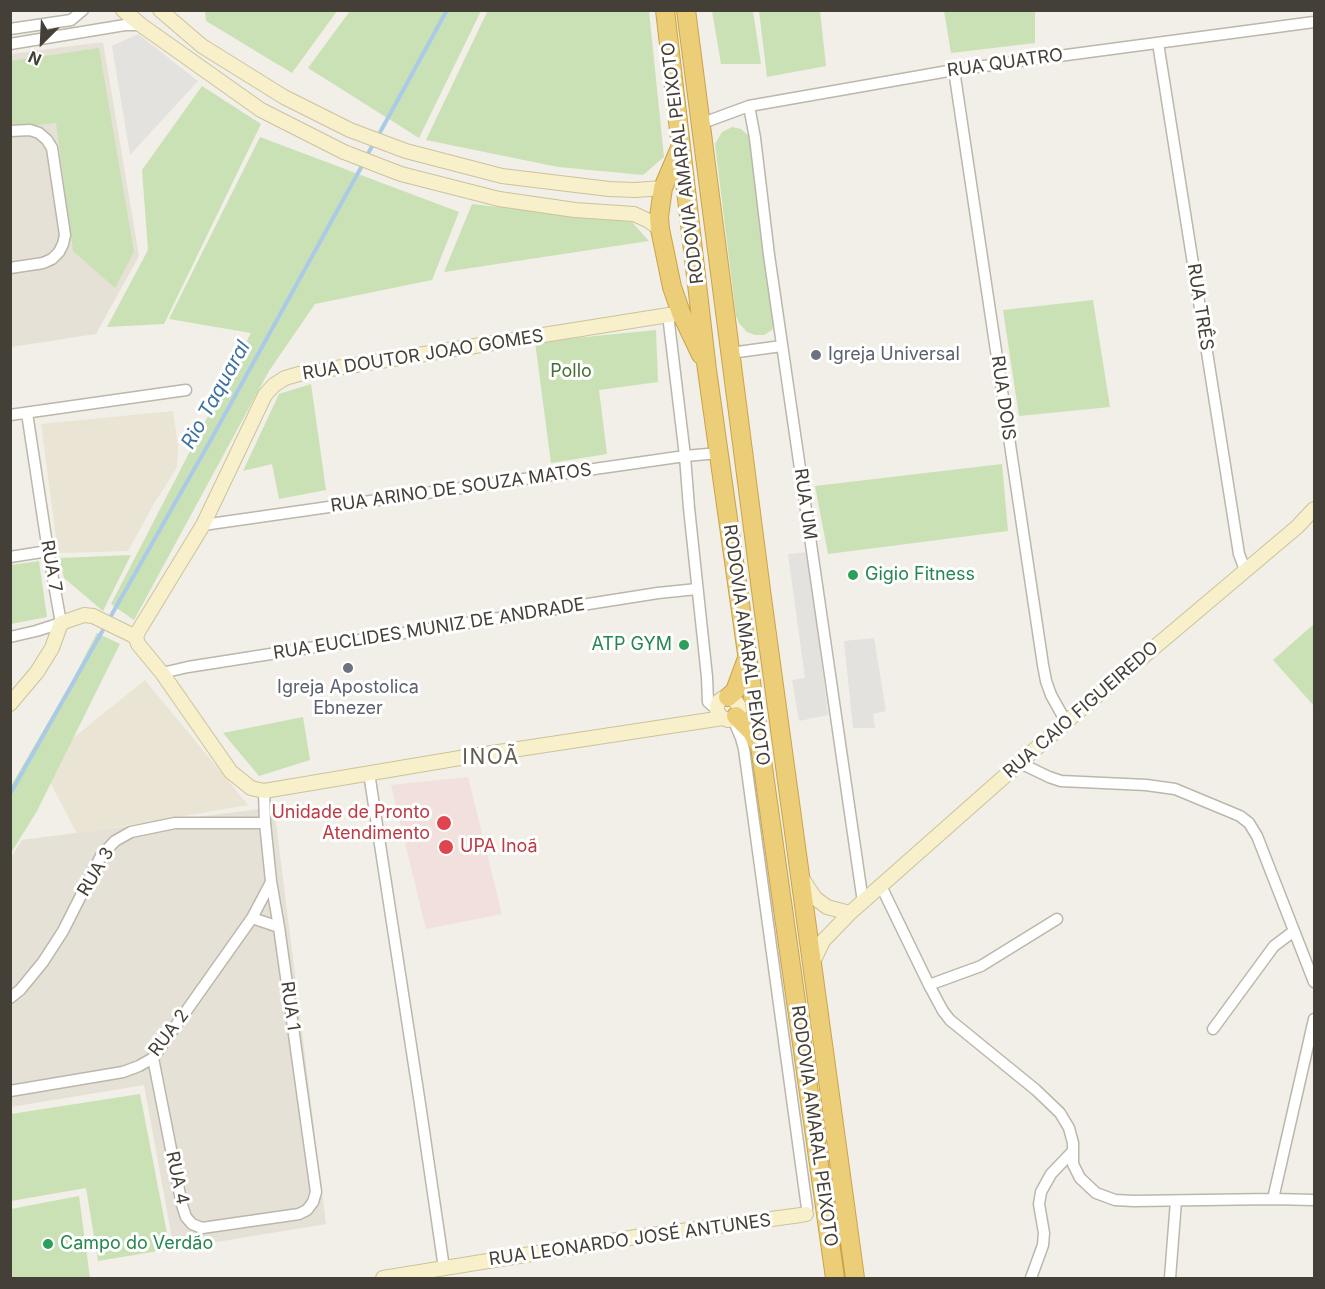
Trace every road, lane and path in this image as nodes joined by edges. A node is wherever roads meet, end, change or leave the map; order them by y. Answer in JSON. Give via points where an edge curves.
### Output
{"nodes":[{"id":1,"x":83,"y":10,"type":"edge"},
{"id":2,"x":123,"y":10,"type":"edge"},
{"id":3,"x":160,"y":10,"type":"edge"},
{"id":4,"x":665,"y":10,"type":"edge"},
{"id":5,"x":686,"y":10,"type":"edge"},
{"id":6,"x":1314,"y":22,"type":"edge"},
{"id":7,"x":141,"y":25,"type":"junction"},
{"id":8,"x":10,"y":29,"type":"edge"},
{"id":9,"x":1158,"y":43,"type":"junction"},
{"id":10,"x":10,"y":44,"type":"edge"},
{"id":11,"x":202,"y":46,"type":"junction"},
{"id":12,"x":191,"y":62,"type":"junction"},
{"id":13,"x":954,"y":69,"type":"junction"},
{"id":14,"x":749,"y":106,"type":"junction"},
{"id":15,"x":700,"y":124,"type":"junction"},
{"id":16,"x":10,"y":131,"type":"edge"},
{"id":17,"x":681,"y":146,"type":"junction"},
{"id":18,"x":663,"y":188,"type":"junction"},
{"id":19,"x":635,"y":190,"type":"junction"},
{"id":20,"x":634,"y":214,"type":"junction"},
{"id":21,"x":660,"y":229,"type":"junction"},
{"id":22,"x":10,"y":268,"type":"edge"},
{"id":23,"x":674,"y":314,"type":"junction"},
{"id":24,"x":782,"y":346,"type":"junction"},
{"id":25,"x":730,"y":353,"type":"junction"},
{"id":26,"x":707,"y":370,"type":"junction"},
{"id":27,"x":186,"y":390,"type":"dead end"},
{"id":28,"x":27,"y":413,"type":"junction"},
{"id":29,"x":10,"y":415,"type":"edge"},
{"id":30,"x":719,"y":453,"type":"junction"},
{"id":31,"x":685,"y":456,"type":"junction"},
{"id":32,"x":1314,"y":509,"type":"edge"},
{"id":33,"x":1314,"y":521,"type":"edge"},
{"id":34,"x":203,"y":525,"type":"junction"},
{"id":35,"x":1297,"y":527,"type":"junction"},
{"id":36,"x":48,"y":551,"type":"junction"},
{"id":37,"x":10,"y":556,"type":"edge"},
{"id":38,"x":1245,"y":570,"type":"junction"},
{"id":39,"x":697,"y":589,"type":"junction"},
{"id":40,"x":61,"y":622,"type":"junction"},
{"id":41,"x":131,"y":635,"type":"junction"},
{"id":42,"x":10,"y":638,"type":"edge"},
{"id":43,"x":747,"y":656,"type":"junction"},
{"id":44,"x":162,"y":673,"type":"junction"},
{"id":45,"x":10,"y":704,"type":"edge"},
{"id":46,"x":727,"y":710,"type":"junction"},
{"id":47,"x":1066,"y":722,"type":"junction"},
{"id":48,"x":761,"y":749,"type":"junction"},
{"id":49,"x":1020,"y":763,"type":"junction"},
{"id":50,"x":369,"y":773,"type":"junction"},
{"id":51,"x":264,"y":790,"type":"junction"},
{"id":52,"x":265,"y":823,"type":"junction"},
{"id":53,"x":800,"y":874,"type":"junction"},
{"id":54,"x":271,"y":881,"type":"junction"},
{"id":55,"x":881,"y":886,"type":"junction"},
{"id":56,"x":863,"y":902,"type":"junction"},
{"id":57,"x":849,"y":913,"type":"junction"},
{"id":58,"x":252,"y":918,"type":"junction"},
{"id":59,"x":1057,"y":919,"type":"dead end"},
{"id":60,"x":279,"y":927,"type":"junction"},
{"id":61,"x":1294,"y":931,"type":"junction"},
{"id":62,"x":813,"y":962,"type":"junction"},
{"id":63,"x":1314,"y":982,"type":"edge"},
{"id":64,"x":929,"y":985,"type":"junction"},
{"id":65,"x":10,"y":998,"type":"edge"},
{"id":66,"x":1314,"y":1019,"type":"edge"},
{"id":67,"x":1214,"y":1029,"type":"dead end"},
{"id":68,"x":153,"y":1058,"type":"junction"},
{"id":69,"x":10,"y":1091,"type":"edge"},
{"id":70,"x":1073,"y":1151,"type":"junction"},
{"id":71,"x":1273,"y":1199,"type":"junction"},
{"id":72,"x":1314,"y":1200,"type":"edge"},
{"id":73,"x":1176,"y":1201,"type":"junction"},
{"id":74,"x":299,"y":1214,"type":"joint"},
{"id":75,"x":806,"y":1214,"type":"joint"},
{"id":76,"x":444,"y":1268,"type":"junction"},
{"id":77,"x":414,"y":1276,"type":"edge"},
{"id":78,"x":382,"y":1278,"type":"edge"},
{"id":79,"x":835,"y":1278,"type":"edge"},
{"id":80,"x":855,"y":1278,"type":"edge"},
{"id":81,"x":1031,"y":1278,"type":"edge"},
{"id":82,"x":1170,"y":1278,"type":"edge"}],
"edges":[{"from":1,"to":8,"type":"street","via":[[71,20]]},
{"from":2,"to":7,"type":"street"},
{"from":3,"to":11,"type":"street"},
{"from":4,"to":17,"type":"highway","name":"RODOVIA AMARAL PEIXOTO"},
{"from":5,"to":15,"type":"highway","name":"RODOVIA AMARAL PEIXOTO"},
{"from":6,"to":9,"type":"street","name":"RUA QUATRO"},
{"from":7,"to":10,"type":"street"},
{"from":7,"to":12,"type":"street"},
{"from":9,"to":13,"type":"street","name":"RUA QUATRO"},
{"from":9,"to":38,"type":"street","name":"RUA TRÊS","via":[[1239,554]]},
{"from":11,"to":12,"type":"street"},
{"from":11,"to":19,"type":"street","via":[[284,97],[406,152],[502,176]]},
{"from":12,"to":20,"type":"street","via":[[261,110],[344,152],[401,174],[499,199]]},
{"from":13,"to":14,"type":"street","name":"RUA QUATRO"},
{"from":13,"to":47,"type":"street","name":"RUA DOIS","via":[[1042,665],[1051,695]]},
{"from":14,"to":15,"type":"street","name":"RUA QUATRO"},
{"from":14,"to":24,"type":"street","name":"RUA UM"},
{"from":15,"to":25,"type":"highway","name":"RODOVIA AMARAL PEIXOTO"},
{"from":16,"to":22,"type":"street","via":[[39,133],[52,148],[65,235],[52,259]]},
{"from":17,"to":18,"type":"highway"},
{"from":17,"to":26,"type":"highway","name":"RODOVIA AMARAL PEIXOTO"},
{"from":18,"to":19,"type":"street"},
{"from":18,"to":21,"type":"highway"},
{"from":19,"to":20,"type":"street"},
{"from":20,"to":21,"type":"street"},
{"from":21,"to":23,"type":"highway"},
{"from":23,"to":26,"type":"highway"},
{"from":23,"to":31,"type":"street"},
{"from":23,"to":34,"type":"street","name":"RUA DOUTOR JOAO GOMES","via":[[285,378],[265,395]]},
{"from":24,"to":25,"type":"street"},
{"from":24,"to":56,"type":"street","name":"RUA UM"},
{"from":25,"to":53,"type":"highway","name":"RODOVIA AMARAL PEIXOTO"},
{"from":26,"to":30,"type":"highway","name":"RODOVIA AMARAL PEIXOTO"},
{"from":27,"to":28,"type":"street"},
{"from":28,"to":29,"type":"street"},
{"from":28,"to":36,"type":"street","name":"RUA 7"},
{"from":30,"to":31,"type":"street","name":"RUA ARINO DE SOUZA MATOS"},
{"from":30,"to":43,"type":"highway","name":"RODOVIA AMARAL PEIXOTO"},
{"from":31,"to":34,"type":"street","name":"RUA ARINO DE SOUZA MATOS"},
{"from":31,"to":39,"type":"street"},
{"from":32,"to":35,"type":"street","name":"RUA CAIO FIGUEIREDO"},
{"from":33,"to":35,"type":"street"},
{"from":34,"to":41,"type":"street","name":"RUA DOUTOR JOAO GOMES","via":[[139,630]]},
{"from":35,"to":38,"type":"street","name":"RUA CAIO FIGUEIREDO"},
{"from":36,"to":37,"type":"street"},
{"from":36,"to":40,"type":"street","name":"RUA 7"},
{"from":38,"to":47,"type":"street","name":"RUA CAIO FIGUEIREDO"},
{"from":39,"to":44,"type":"street","name":"RUA EUCLIDES MUNIZ DE ANDRADE"},
{"from":39,"to":46,"type":"street","via":[[708,702]]},
{"from":40,"to":41,"type":"street","via":[[93,616]]},
{"from":40,"to":42,"type":"street"},
{"from":40,"to":45,"type":"street","via":[[38,672]]},
{"from":41,"to":44,"type":"street"},
{"from":43,"to":46,"type":"highway"},
{"from":43,"to":48,"type":"highway","name":"RODOVIA AMARAL PEIXOTO"},
{"from":44,"to":51,"type":"street","via":[[231,771],[251,788]]},
{"from":46,"to":48,"type":"highway","via":[[752,732]]},
{"from":46,"to":50,"type":"street","via":[[699,716],[687,724]]},
{"from":46,"to":75,"type":"street","via":[[744,749]]},
{"from":47,"to":49,"type":"street","name":"RUA CAIO FIGUEIREDO"},
{"from":48,"to":79,"type":"highway","name":"RODOVIA AMARAL PEIXOTO"},
{"from":49,"to":55,"type":"street","name":"RUA CAIO FIGUEIREDO"},
{"from":49,"to":61,"type":"street","via":[[1061,781],[1174,789],[1240,816],[1257,836]]},
{"from":50,"to":51,"type":"street"},
{"from":50,"to":76,"type":"street"},
{"from":51,"to":52,"type":"street","name":"RUA 1"},
{"from":52,"to":54,"type":"street","name":"RUA 1"},
{"from":52,"to":65,"type":"street","name":"RUA 3","via":[[175,823],[131,832],[115,841],[101,856],[43,962]]},
{"from":53,"to":57,"type":"street","via":[[821,903]]},
{"from":53,"to":62,"type":"highway","name":"RODOVIA AMARAL PEIXOTO"},
{"from":54,"to":58,"type":"street","name":"RUA 2"},
{"from":54,"to":60,"type":"street","name":"RUA 1"},
{"from":55,"to":56,"type":"street","name":"RUA CAIO FIGUEIREDO"},
{"from":55,"to":64,"type":"street"},
{"from":56,"to":57,"type":"street","name":"RUA CAIO FIGUEIREDO"},
{"from":57,"to":62,"type":"street","name":"RUA CAIO FIGUEIREDO","via":[[823,941]]},
{"from":58,"to":60,"type":"street"},
{"from":58,"to":68,"type":"street","name":"RUA 2"},
{"from":59,"to":64,"type":"street","via":[[981,966]]},
{"from":60,"to":74,"type":"street","name":"RUA 1","via":[[316,1192],[307,1210]]},
{"from":61,"to":63,"type":"street"},
{"from":61,"to":67,"type":"street","via":[[1274,946]]},
{"from":62,"to":80,"type":"highway","name":"RODOVIA AMARAL PEIXOTO"},
{"from":64,"to":70,"type":"street","via":[[950,1020],[1060,1113],[1069,1128]]},
{"from":66,"to":71,"type":"street"},
{"from":68,"to":69,"type":"street","name":"RUA 2","via":[[123,1072]]},
{"from":68,"to":74,"type":"street","name":"RUA 4","via":[[182,1205],[192,1224],[202,1228]]},
{"from":70,"to":73,"type":"street","via":[[1073,1164],[1080,1178],[1096,1193],[1115,1200]]},
{"from":70,"to":81,"type":"street","via":[[1051,1174],[1041,1192],[1043,1245]]},
{"from":71,"to":72,"type":"street"},
{"from":71,"to":73,"type":"street"},
{"from":73,"to":82,"type":"street"},
{"from":75,"to":76,"type":"street","name":"RUA LEONARDO JOSÉ ANTUNES"},
{"from":76,"to":77,"type":"street","name":"RUA LEONARDO JOSÉ ANTUNES"},
{"from":77,"to":78,"type":"street","name":"RUA LEONARDO JOSÉ ANTUNES"}]}
